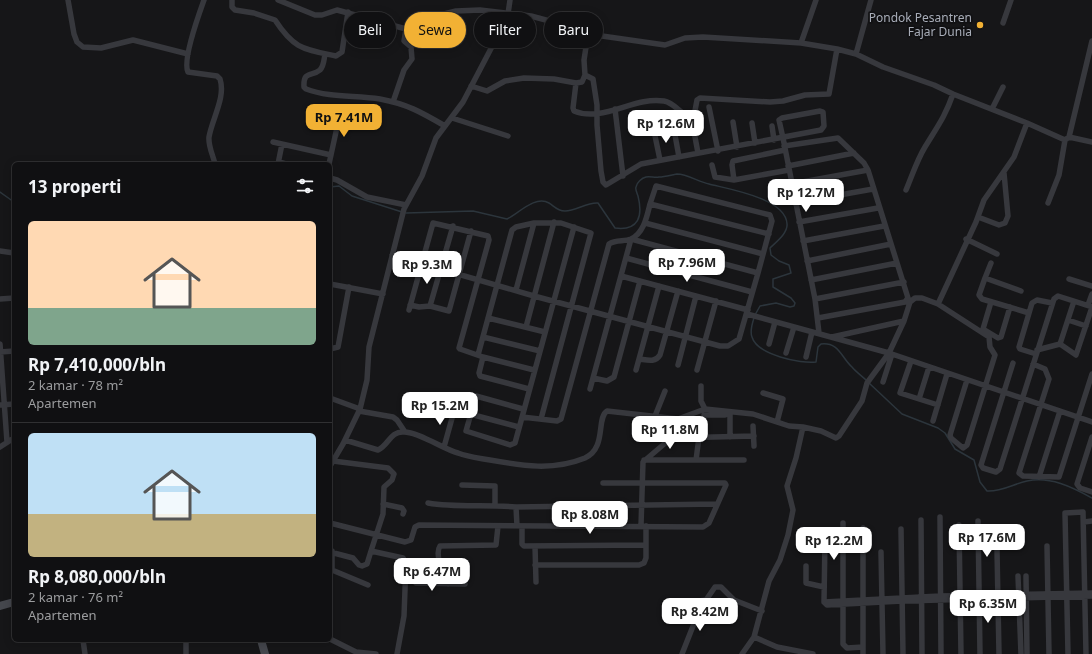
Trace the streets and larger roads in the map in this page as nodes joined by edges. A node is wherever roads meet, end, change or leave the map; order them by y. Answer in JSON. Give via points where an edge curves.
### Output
{"nodes":[{"id":1,"x":68,"y":0,"type":"edge"},
{"id":2,"x":204,"y":0,"type":"edge"},
{"id":3,"x":232,"y":0,"type":"edge"},
{"id":4,"x":278,"y":0,"type":"edge"},
{"id":5,"x":510,"y":0,"type":"edge"},
{"id":6,"x":816,"y":0,"type":"edge"},
{"id":7,"x":871,"y":0,"type":"edge"},
{"id":8,"x":1011,"y":0,"type":"edge"},
{"id":9,"x":348,"y":12,"type":"edge"},
{"id":10,"x":450,"y":12,"type":"edge"},
{"id":11,"x":494,"y":12,"type":"edge"},
{"id":12,"x":508,"y":12,"type":"edge"},
{"id":13,"x":1003,"y":23,"type":"dead end"},
{"id":14,"x":603,"y":36,"type":"edge"},
{"id":15,"x":344,"y":39,"type":"edge"},
{"id":16,"x":1092,"y":41,"type":"edge"},
{"id":17,"x":801,"y":42,"type":"junction"},
{"id":18,"x":412,"y":48,"type":"edge"},
{"id":19,"x":491,"y":48,"type":"edge"},
{"id":20,"x":586,"y":48,"type":"edge"},
{"id":21,"x":837,"y":49,"type":"junction"},
{"id":22,"x":188,"y":54,"type":"junction"},
{"id":23,"x":325,"y":54,"type":"junction"},
{"id":24,"x":856,"y":54,"type":"junction"},
{"id":25,"x":585,"y":75,"type":"junction"},
{"id":26,"x":576,"y":83,"type":"junction"},
{"id":27,"x":471,"y":86,"type":"junction"},
{"id":28,"x":1003,"y":87,"type":"dead end"},
{"id":29,"x":953,"y":94,"type":"junction"},
{"id":30,"x":393,"y":102,"type":"junction"},
{"id":31,"x":709,"y":107,"type":"dead end"},
{"id":32,"x":341,"y":109,"type":"dead end"},
{"id":33,"x":615,"y":109,"type":"junction"},
{"id":34,"x":992,"y":109,"type":"junction"},
{"id":35,"x":597,"y":113,"type":"junction"},
{"id":36,"x":452,"y":118,"type":"junction"},
{"id":37,"x":692,"y":121,"type":"dead end"},
{"id":38,"x":733,"y":122,"type":"dead end"},
{"id":39,"x":752,"y":123,"type":"dead end"},
{"id":40,"x":1027,"y":123,"type":"junction"},
{"id":41,"x":673,"y":124,"type":"dead end"},
{"id":42,"x":445,"y":126,"type":"junction"},
{"id":43,"x":772,"y":126,"type":"dead end"},
{"id":44,"x":654,"y":131,"type":"dead end"},
{"id":45,"x":508,"y":136,"type":"dead end"},
{"id":46,"x":783,"y":138,"type":"junction"},
{"id":47,"x":1067,"y":138,"type":"junction"},
{"id":48,"x":774,"y":140,"type":"junction"},
{"id":49,"x":273,"y":142,"type":"dead end"},
{"id":50,"x":1092,"y":142,"type":"edge"},
{"id":51,"x":756,"y":143,"type":"junction"},
{"id":52,"x":282,"y":144,"type":"junction"},
{"id":53,"x":737,"y":147,"type":"junction"},
{"id":54,"x":785,"y":148,"type":"junction"},
{"id":55,"x":718,"y":151,"type":"junction"},
{"id":56,"x":698,"y":153,"type":"junction"},
{"id":57,"x":854,"y":153,"type":"junction"},
{"id":58,"x":331,"y":155,"type":"junction"},
{"id":59,"x":679,"y":157,"type":"junction"},
{"id":60,"x":660,"y":160,"type":"junction"},
{"id":61,"x":214,"y":162,"type":"edge"},
{"id":62,"x":278,"y":162,"type":"edge"},
{"id":63,"x":329,"y":162,"type":"edge"},
{"id":64,"x":712,"y":165,"type":"dead end"},
{"id":65,"x":788,"y":168,"type":"junction"},
{"id":66,"x":868,"y":170,"type":"junction"},
{"id":67,"x":1004,"y":173,"type":"junction"},
{"id":68,"x":623,"y":176,"type":"junction"},
{"id":69,"x":332,"y":179,"type":"edge"},
{"id":70,"x":734,"y":180,"type":"junction"},
{"id":71,"x":792,"y":186,"type":"junction"},
{"id":72,"x":872,"y":189,"type":"junction"},
{"id":73,"x":906,"y":190,"type":"dead end"},
{"id":74,"x":771,"y":192,"type":"dead end"},
{"id":75,"x":796,"y":203,"type":"junction"},
{"id":76,"x":1048,"y":203,"type":"dead end"},
{"id":77,"x":650,"y":204,"type":"junction"},
{"id":78,"x":405,"y":207,"type":"junction"},
{"id":79,"x":878,"y":208,"type":"junction"},
{"id":80,"x":978,"y":217,"type":"junction"},
{"id":81,"x":554,"y":222,"type":"junction"},
{"id":82,"x":645,"y":222,"type":"junction"},
{"id":83,"x":799,"y":222,"type":"junction"},
{"id":84,"x":534,"y":223,"type":"junction"},
{"id":85,"x":453,"y":226,"type":"junction"},
{"id":86,"x":884,"y":226,"type":"junction"},
{"id":87,"x":574,"y":227,"type":"junction"},
{"id":88,"x":471,"y":232,"type":"junction"},
{"id":89,"x":769,"y":234,"type":"junction"},
{"id":90,"x":631,"y":239,"type":"junction"},
{"id":91,"x":966,"y":239,"type":"junction"},
{"id":92,"x":803,"y":241,"type":"junction"},
{"id":93,"x":890,"y":244,"type":"junction"},
{"id":94,"x":0,"y":251,"type":"edge"},
{"id":95,"x":12,"y":252,"type":"edge"},
{"id":96,"x":763,"y":254,"type":"junction"},
{"id":97,"x":996,"y":254,"type":"dead end"},
{"id":98,"x":392,"y":255,"type":"junction"},
{"id":99,"x":626,"y":258,"type":"junction"},
{"id":100,"x":807,"y":261,"type":"junction"},
{"id":101,"x":898,"y":263,"type":"junction"},
{"id":102,"x":991,"y":263,"type":"dead end"},
{"id":103,"x":423,"y":264,"type":"junction"},
{"id":104,"x":441,"y":269,"type":"junction"},
{"id":105,"x":758,"y":273,"type":"junction"},
{"id":106,"x":460,"y":274,"type":"junction"},
{"id":107,"x":621,"y":276,"type":"junction"},
{"id":108,"x":985,"y":278,"type":"junction"},
{"id":109,"x":1069,"y":279,"type":"dead end"},
{"id":110,"x":479,"y":280,"type":"junction"},
{"id":111,"x":811,"y":280,"type":"junction"},
{"id":112,"x":640,"y":281,"type":"junction"},
{"id":113,"x":904,"y":282,"type":"junction"},
{"id":114,"x":332,"y":284,"type":"edge"},
{"id":115,"x":497,"y":284,"type":"junction"},
{"id":116,"x":659,"y":286,"type":"junction"},
{"id":117,"x":1092,"y":286,"type":"edge"},
{"id":118,"x":349,"y":287,"type":"junction"},
{"id":119,"x":516,"y":290,"type":"junction"},
{"id":120,"x":678,"y":291,"type":"junction"},
{"id":121,"x":1021,"y":291,"type":"dead end"},
{"id":122,"x":752,"y":292,"type":"junction"},
{"id":123,"x":383,"y":294,"type":"junction"},
{"id":124,"x":1092,"y":294,"type":"edge"},
{"id":125,"x":534,"y":296,"type":"junction"},
{"id":126,"x":696,"y":296,"type":"junction"},
{"id":127,"x":12,"y":298,"type":"edge"},
{"id":128,"x":0,"y":299,"type":"edge"},
{"id":129,"x":554,"y":300,"type":"junction"},
{"id":130,"x":815,"y":300,"type":"junction"},
{"id":131,"x":716,"y":301,"type":"junction"},
{"id":132,"x":909,"y":301,"type":"junction"},
{"id":133,"x":1074,"y":301,"type":"junction"},
{"id":134,"x":991,"y":302,"type":"junction"},
{"id":135,"x":1052,"y":303,"type":"junction"},
{"id":136,"x":938,"y":304,"type":"junction"},
{"id":137,"x":572,"y":305,"type":"junction"},
{"id":138,"x":430,"y":306,"type":"junction"},
{"id":139,"x":1091,"y":306,"type":"edge"},
{"id":140,"x":1010,"y":307,"type":"junction"},
{"id":141,"x":592,"y":311,"type":"junction"},
{"id":142,"x":749,"y":313,"type":"junction"},
{"id":143,"x":1029,"y":313,"type":"junction"},
{"id":144,"x":610,"y":317,"type":"junction"},
{"id":145,"x":488,"y":318,"type":"junction"},
{"id":146,"x":818,"y":318,"type":"junction"},
{"id":147,"x":1068,"y":320,"type":"junction"},
{"id":148,"x":629,"y":321,"type":"junction"},
{"id":149,"x":904,"y":321,"type":"junction"},
{"id":150,"x":775,"y":322,"type":"junction"},
{"id":151,"x":1086,"y":326,"type":"junction"},
{"id":152,"x":526,"y":327,"type":"junction"},
{"id":153,"x":648,"y":327,"type":"junction"},
{"id":154,"x":794,"y":327,"type":"junction"},
{"id":155,"x":545,"y":332,"type":"junction"},
{"id":156,"x":667,"y":332,"type":"junction"},
{"id":157,"x":812,"y":332,"type":"junction"},
{"id":158,"x":819,"y":333,"type":"junction"},
{"id":159,"x":483,"y":337,"type":"junction"},
{"id":160,"x":686,"y":337,"type":"junction"},
{"id":161,"x":830,"y":337,"type":"junction"},
{"id":162,"x":704,"y":342,"type":"junction"},
{"id":163,"x":0,"y":344,"type":"edge"},
{"id":164,"x":769,"y":344,"type":"dead end"},
{"id":165,"x":1060,"y":344,"type":"junction"},
{"id":166,"x":332,"y":348,"type":"edge"},
{"id":167,"x":12,"y":351,"type":"edge"},
{"id":168,"x":540,"y":351,"type":"junction"},
{"id":169,"x":0,"y":352,"type":"edge"},
{"id":170,"x":1037,"y":352,"type":"junction"},
{"id":171,"x":786,"y":353,"type":"dead end"},
{"id":172,"x":891,"y":354,"type":"junction"},
{"id":173,"x":480,"y":356,"type":"junction"},
{"id":174,"x":806,"y":357,"type":"dead end"},
{"id":175,"x":639,"y":359,"type":"junction"},
{"id":176,"x":911,"y":361,"type":"junction"},
{"id":177,"x":1013,"y":363,"type":"dead end"},
{"id":178,"x":1033,"y":364,"type":"junction"},
{"id":179,"x":678,"y":365,"type":"dead end"},
{"id":180,"x":929,"y":367,"type":"junction"},
{"id":181,"x":534,"y":370,"type":"junction"},
{"id":182,"x":636,"y":370,"type":"dead end"},
{"id":183,"x":698,"y":370,"type":"dead end"},
{"id":184,"x":947,"y":374,"type":"junction"},
{"id":185,"x":1092,"y":374,"type":"edge"},
{"id":186,"x":593,"y":378,"type":"junction"},
{"id":187,"x":967,"y":380,"type":"junction"},
{"id":188,"x":883,"y":382,"type":"dead end"},
{"id":189,"x":701,"y":386,"type":"dead end"},
{"id":190,"x":986,"y":387,"type":"junction"},
{"id":191,"x":529,"y":389,"type":"junction"},
{"id":192,"x":590,"y":389,"type":"dead end"},
{"id":193,"x":665,"y":391,"type":"dead end"},
{"id":194,"x":763,"y":393,"type":"dead end"},
{"id":195,"x":1004,"y":393,"type":"junction"},
{"id":196,"x":332,"y":399,"type":"edge"},
{"id":197,"x":919,"y":399,"type":"junction"},
{"id":198,"x":1022,"y":399,"type":"junction"},
{"id":199,"x":2,"y":404,"type":"edge"},
{"id":200,"x":938,"y":405,"type":"junction"},
{"id":201,"x":1041,"y":405,"type":"junction"},
{"id":202,"x":524,"y":409,"type":"junction"},
{"id":203,"x":359,"y":410,"type":"junction"},
{"id":204,"x":454,"y":411,"type":"dead end"},
{"id":205,"x":1060,"y":411,"type":"junction"},
{"id":206,"x":704,"y":412,"type":"junction"},
{"id":207,"x":470,"y":414,"type":"junction"},
{"id":208,"x":730,"y":414,"type":"junction"},
{"id":209,"x":655,"y":416,"type":"junction"},
{"id":210,"x":522,"y":417,"type":"junction"},
{"id":211,"x":1079,"y":417,"type":"junction"},
{"id":212,"x":541,"y":419,"type":"junction"},
{"id":213,"x":933,"y":421,"type":"dead end"},
{"id":214,"x":777,"y":422,"type":"junction"},
{"id":215,"x":1092,"y":422,"type":"edge"},
{"id":216,"x":753,"y":426,"type":"dead end"},
{"id":217,"x":518,"y":427,"type":"junction"},
{"id":218,"x":803,"y":427,"type":"junction"},
{"id":219,"x":405,"y":432,"type":"junction"},
{"id":220,"x":754,"y":436,"type":"junction"},
{"id":221,"x":699,"y":437,"type":"junction"},
{"id":222,"x":730,"y":437,"type":"junction"},
{"id":223,"x":1092,"y":437,"type":"edge"},
{"id":224,"x":12,"y":439,"type":"edge"},
{"id":225,"x":345,"y":440,"type":"junction"},
{"id":226,"x":7,"y":442,"type":"junction"},
{"id":227,"x":0,"y":446,"type":"edge"},
{"id":228,"x":754,"y":446,"type":"dead end"},
{"id":229,"x":444,"y":447,"type":"junction"},
{"id":230,"x":644,"y":460,"type":"junction"},
{"id":231,"x":696,"y":460,"type":"junction"},
{"id":232,"x":744,"y":460,"type":"dead end"},
{"id":233,"x":332,"y":463,"type":"edge"},
{"id":234,"x":1039,"y":477,"type":"junction"},
{"id":235,"x":602,"y":482,"type":"dead end"},
{"id":236,"x":642,"y":482,"type":"junction"},
{"id":237,"x":462,"y":485,"type":"dead end"},
{"id":238,"x":1092,"y":492,"type":"edge"},
{"id":239,"x":428,"y":503,"type":"dead end"},
{"id":240,"x":384,"y":504,"type":"junction"},
{"id":241,"x":717,"y":504,"type":"junction"},
{"id":242,"x":495,"y":505,"type":"junction"},
{"id":243,"x":641,"y":505,"type":"junction"},
{"id":244,"x":516,"y":507,"type":"junction"},
{"id":245,"x":403,"y":514,"type":"dead end"},
{"id":246,"x":940,"y":517,"type":"dead end"},
{"id":247,"x":921,"y":520,"type":"dead end"},
{"id":248,"x":978,"y":521,"type":"dead end"},
{"id":249,"x":1092,"y":521,"type":"edge"},
{"id":250,"x":1084,"y":522,"type":"junction"},
{"id":251,"x":332,"y":523,"type":"edge"},
{"id":252,"x":843,"y":523,"type":"dead end"},
{"id":253,"x":959,"y":525,"type":"dead end"},
{"id":254,"x":498,"y":526,"type":"junction"},
{"id":255,"x":519,"y":526,"type":"junction"},
{"id":256,"x":644,"y":526,"type":"junction"},
{"id":257,"x":863,"y":528,"type":"dead end"},
{"id":258,"x":901,"y":529,"type":"dead end"},
{"id":259,"x":375,"y":534,"type":"junction"},
{"id":260,"x":825,"y":538,"type":"dead end"},
{"id":261,"x":645,"y":545,"type":"junction"},
{"id":262,"x":535,"y":546,"type":"junction"},
{"id":263,"x":1047,"y":546,"type":"dead end"},
{"id":264,"x":997,"y":550,"type":"dead end"},
{"id":265,"x":371,"y":551,"type":"junction"},
{"id":266,"x":332,"y":552,"type":"edge"},
{"id":267,"x":881,"y":552,"type":"dead end"},
{"id":268,"x":415,"y":564,"type":"dead end"},
{"id":269,"x":441,"y":565,"type":"junction"},
{"id":270,"x":467,"y":565,"type":"dead end"},
{"id":271,"x":535,"y":565,"type":"junction"},
{"id":272,"x":806,"y":566,"type":"dead end"},
{"id":273,"x":332,"y":570,"type":"edge"},
{"id":274,"x":1018,"y":576,"type":"dead end"},
{"id":275,"x":1026,"y":576,"type":"dead end"},
{"id":276,"x":536,"y":582,"type":"dead end"},
{"id":277,"x":416,"y":583,"type":"dead end"},
{"id":278,"x":448,"y":584,"type":"junction"},
{"id":279,"x":465,"y":584,"type":"dead end"},
{"id":280,"x":368,"y":585,"type":"dead end"},
{"id":281,"x":824,"y":587,"type":"junction"},
{"id":282,"x":1092,"y":592,"type":"edge"},
{"id":283,"x":1048,"y":595,"type":"junction"},
{"id":284,"x":1067,"y":595,"type":"junction"},
{"id":285,"x":1085,"y":595,"type":"junction"},
{"id":286,"x":1023,"y":596,"type":"junction"},
{"id":287,"x":1092,"y":596,"type":"edge"},
{"id":288,"x":978,"y":597,"type":"junction"},
{"id":289,"x":997,"y":597,"type":"junction"},
{"id":290,"x":940,"y":598,"type":"junction"},
{"id":291,"x":959,"y":598,"type":"junction"},
{"id":292,"x":902,"y":599,"type":"junction"},
{"id":293,"x":921,"y":599,"type":"junction"},
{"id":294,"x":862,"y":601,"type":"junction"},
{"id":295,"x":883,"y":601,"type":"junction"},
{"id":296,"x":842,"y":602,"type":"junction"},
{"id":297,"x":12,"y":603,"type":"edge"},
{"id":298,"x":0,"y":606,"type":"edge"},
{"id":299,"x":762,"y":611,"type":"junction"},
{"id":300,"x":754,"y":637,"type":"junction"},
{"id":301,"x":332,"y":640,"type":"edge"},
{"id":302,"x":83,"y":642,"type":"edge"},
{"id":303,"x":186,"y":642,"type":"edge"},
{"id":304,"x":262,"y":642,"type":"edge"},
{"id":305,"x":863,"y":647,"type":"junction"},
{"id":306,"x":355,"y":653,"type":"edge"},
{"id":307,"x":85,"y":654,"type":"edge"},
{"id":308,"x":186,"y":654,"type":"edge"},
{"id":309,"x":265,"y":654,"type":"edge"},
{"id":310,"x":376,"y":654,"type":"edge"},
{"id":311,"x":397,"y":654,"type":"edge"},
{"id":312,"x":682,"y":654,"type":"edge"},
{"id":313,"x":742,"y":654,"type":"edge"},
{"id":314,"x":813,"y":654,"type":"edge"},
{"id":315,"x":863,"y":654,"type":"edge"},
{"id":316,"x":883,"y":654,"type":"edge"},
{"id":317,"x":903,"y":654,"type":"edge"},
{"id":318,"x":922,"y":654,"type":"edge"},
{"id":319,"x":941,"y":654,"type":"edge"},
{"id":320,"x":961,"y":654,"type":"edge"},
{"id":321,"x":980,"y":654,"type":"edge"},
{"id":322,"x":999,"y":654,"type":"edge"},
{"id":323,"x":1022,"y":654,"type":"edge"},
{"id":324,"x":1027,"y":654,"type":"edge"},
{"id":325,"x":1049,"y":654,"type":"edge"},
{"id":326,"x":1068,"y":654,"type":"edge"},
{"id":327,"x":1086,"y":654,"type":"edge"}],
"edges":[{"from":1,"to":22,"type":"street","via":[[74,34],[77,42],[83,47],[101,48],[134,40]]},
{"from":2,"to":22,"type":"street"},
{"from":3,"to":23,"type":"street","via":[[232,7],[235,10],[275,20],[296,45]]},
{"from":4,"to":9,"type":"street","via":[[315,16],[337,10]]},
{"from":5,"to":12,"type":"street"},
{"from":6,"to":17,"type":"street"},
{"from":7,"to":24,"type":"street"},
{"from":8,"to":13,"type":"street"},
{"from":10,"to":11,"type":"street"},
{"from":14,"to":17,"type":"street","via":[[665,46],[685,38],[703,37]]},
{"from":15,"to":23,"type":"street","via":[[342,52],[336,56]]},
{"from":16,"to":47,"type":"street"},
{"from":17,"to":21,"type":"street"},
{"from":18,"to":30,"type":"street","via":[[412,60],[404,70]]},
{"from":19,"to":27,"type":"street"},
{"from":20,"to":25,"type":"street"},
{"from":21,"to":24,"type":"street"},
{"from":21,"to":33,"type":"street","via":[[829,94],[809,95],[783,102],[700,98],[697,100],[694,116],[690,117],[665,101],[643,102]]},
{"from":22,"to":61,"type":"street","via":[[188,72],[217,76],[221,82],[210,136]]},
{"from":23,"to":30,"type":"street","via":[[323,66],[307,74],[304,87],[306,89],[324,94]]},
{"from":24,"to":29,"type":"street"},
{"from":25,"to":26,"type":"street","via":[[582,82]]},
{"from":25,"to":35,"type":"street","via":[[593,78]]},
{"from":26,"to":27,"type":"street","via":[[524,78],[504,81],[487,91]]},
{"from":26,"to":35,"type":"street","via":[[574,111]]},
{"from":27,"to":36,"type":"street"},
{"from":28,"to":34,"type":"street"},
{"from":29,"to":34,"type":"street"},
{"from":29,"to":73,"type":"street"},
{"from":30,"to":42,"type":"street","via":[[417,109]]},
{"from":31,"to":55,"type":"street"},
{"from":32,"to":58,"type":"street"},
{"from":33,"to":35,"type":"street"},
{"from":33,"to":68,"type":"street"},
{"from":34,"to":40,"type":"street"},
{"from":35,"to":68,"type":"street","via":[[604,184],[608,185]]},
{"from":36,"to":42,"type":"street"},
{"from":36,"to":45,"type":"street"},
{"from":37,"to":56,"type":"street"},
{"from":38,"to":53,"type":"street"},
{"from":39,"to":51,"type":"street"},
{"from":40,"to":47,"type":"street"},
{"from":40,"to":67,"type":"street","via":[[1014,157]]},
{"from":41,"to":59,"type":"street"},
{"from":42,"to":78,"type":"street","via":[[436,138],[422,176]]},
{"from":43,"to":48,"type":"street"},
{"from":44,"to":60,"type":"street"},
{"from":46,"to":46,"type":"street","via":[[779,120],[823,112],[824,126],[821,130]]},
{"from":46,"to":48,"type":"street"},
{"from":46,"to":54,"type":"street"},
{"from":47,"to":50,"type":"street"},
{"from":47,"to":76,"type":"street"},
{"from":48,"to":51,"type":"street"},
{"from":49,"to":52,"type":"street"},
{"from":51,"to":53,"type":"street"},
{"from":52,"to":58,"type":"street"},
{"from":52,"to":62,"type":"street"},
{"from":53,"to":55,"type":"street"},
{"from":54,"to":57,"type":"street","via":[[836,137]]},
{"from":54,"to":65,"type":"street"},
{"from":54,"to":70,"type":"street","via":[[734,161]]},
{"from":55,"to":56,"type":"street"},
{"from":56,"to":59,"type":"street"},
{"from":57,"to":65,"type":"street"},
{"from":57,"to":66,"type":"street"},
{"from":58,"to":63,"type":"street"},
{"from":59,"to":60,"type":"street"},
{"from":60,"to":68,"type":"street","via":[[641,164]]},
{"from":64,"to":70,"type":"street","via":[[715,177]]},
{"from":65,"to":70,"type":"street"},
{"from":65,"to":71,"type":"street"},
{"from":66,"to":71,"type":"street"},
{"from":66,"to":72,"type":"street"},
{"from":67,"to":80,"type":"street","via":[[984,200]]},
{"from":67,"to":80,"type":"street","via":[[1008,216],[1005,224],[999,225]]},
{"from":69,"to":78,"type":"street","via":[[366,197]]},
{"from":71,"to":74,"type":"street"},
{"from":71,"to":75,"type":"street"},
{"from":72,"to":75,"type":"street"},
{"from":72,"to":79,"type":"street"},
{"from":75,"to":83,"type":"street"},
{"from":77,"to":82,"type":"street"},
{"from":77,"to":89,"type":"street"},
{"from":77,"to":89,"type":"street","via":[[656,186],[770,215],[772,221]]},
{"from":78,"to":98,"type":"street"},
{"from":79,"to":83,"type":"street"},
{"from":79,"to":86,"type":"street"},
{"from":80,"to":91,"type":"street"},
{"from":81,"to":84,"type":"street"},
{"from":81,"to":87,"type":"street"},
{"from":81,"to":125,"type":"street"},
{"from":82,"to":90,"type":"street"},
{"from":82,"to":96,"type":"street"},
{"from":83,"to":92,"type":"street"},
{"from":84,"to":115,"type":"street","via":[[512,230]]},
{"from":84,"to":119,"type":"street"},
{"from":85,"to":88,"type":"street"},
{"from":85,"to":103,"type":"street","via":[[434,223]]},
{"from":85,"to":104,"type":"street"},
{"from":86,"to":92,"type":"street"},
{"from":86,"to":93,"type":"street"},
{"from":87,"to":129,"type":"street"},
{"from":87,"to":137,"type":"street","via":[[592,235]]},
{"from":88,"to":106,"type":"street"},
{"from":88,"to":110,"type":"street","via":[[490,238]]},
{"from":89,"to":96,"type":"street"},
{"from":90,"to":99,"type":"street"},
{"from":90,"to":105,"type":"street"},
{"from":90,"to":141,"type":"street","via":[[609,244]]},
{"from":91,"to":97,"type":"street"},
{"from":91,"to":136,"type":"street"},
{"from":92,"to":100,"type":"street"},
{"from":93,"to":100,"type":"street"},
{"from":93,"to":101,"type":"street"},
{"from":94,"to":95,"type":"street"},
{"from":96,"to":105,"type":"street"},
{"from":98,"to":103,"type":"street"},
{"from":98,"to":123,"type":"street"},
{"from":99,"to":107,"type":"street"},
{"from":99,"to":122,"type":"street"},
{"from":100,"to":111,"type":"street"},
{"from":101,"to":111,"type":"street"},
{"from":101,"to":113,"type":"street"},
{"from":102,"to":108,"type":"street"},
{"from":103,"to":104,"type":"street"},
{"from":103,"to":138,"type":"street","via":[[410,308]]},
{"from":104,"to":106,"type":"street"},
{"from":104,"to":138,"type":"street"},
{"from":105,"to":122,"type":"street"},
{"from":106,"to":110,"type":"street"},
{"from":106,"to":138,"type":"street","via":[[449,311]]},
{"from":107,"to":112,"type":"street"},
{"from":107,"to":144,"type":"street"},
{"from":108,"to":121,"type":"street"},
{"from":108,"to":134,"type":"street","via":[[979,295]]},
{"from":109,"to":117,"type":"street"},
{"from":110,"to":115,"type":"street"},
{"from":110,"to":173,"type":"street","via":[[459,348]]},
{"from":111,"to":130,"type":"street"},
{"from":112,"to":116,"type":"street"},
{"from":112,"to":148,"type":"street"},
{"from":113,"to":130,"type":"street"},
{"from":113,"to":132,"type":"street"},
{"from":114,"to":118,"type":"street"},
{"from":115,"to":119,"type":"street"},
{"from":115,"to":145,"type":"street"},
{"from":116,"to":120,"type":"street"},
{"from":116,"to":153,"type":"street"},
{"from":118,"to":123,"type":"street"},
{"from":118,"to":166,"type":"street","via":[[338,347]]},
{"from":119,"to":125,"type":"street"},
{"from":120,"to":126,"type":"street"},
{"from":120,"to":156,"type":"street"},
{"from":122,"to":142,"type":"street"},
{"from":123,"to":203,"type":"street","via":[[369,346],[368,380]]},
{"from":124,"to":139,"type":"street"},
{"from":125,"to":129,"type":"street"},
{"from":125,"to":152,"type":"street"},
{"from":126,"to":131,"type":"street"},
{"from":126,"to":160,"type":"street"},
{"from":127,"to":128,"type":"street"},
{"from":129,"to":137,"type":"street"},
{"from":129,"to":155,"type":"street"},
{"from":130,"to":146,"type":"street"},
{"from":131,"to":142,"type":"street"},
{"from":131,"to":162,"type":"street"},
{"from":132,"to":136,"type":"street","via":[[922,298]]},
{"from":132,"to":146,"type":"street"},
{"from":132,"to":149,"type":"street"},
{"from":133,"to":135,"type":"street","via":[[1057,296]]},
{"from":133,"to":139,"type":"street"},
{"from":133,"to":147,"type":"street"},
{"from":134,"to":140,"type":"street"},
{"from":134,"to":140,"type":"street","via":[[983,328],[998,338],[1001,337]]},
{"from":135,"to":143,"type":"street","via":[[1036,300],[1032,303]]},
{"from":135,"to":170,"type":"street"},
{"from":136,"to":190,"type":"street","via":[[989,337],[990,347],[995,355]]},
{"from":137,"to":141,"type":"street"},
{"from":137,"to":212,"type":"street"},
{"from":139,"to":151,"type":"street"},
{"from":140,"to":143,"type":"street"},
{"from":141,"to":144,"type":"street"},
{"from":141,"to":212,"type":"street","via":[[561,419]]},
{"from":142,"to":150,"type":"street"},
{"from":142,"to":162,"type":"street","via":[[736,342],[720,346]]},
{"from":143,"to":170,"type":"street","via":[[1018,347]]},
{"from":144,"to":148,"type":"street"},
{"from":144,"to":186,"type":"street"},
{"from":145,"to":152,"type":"street"},
{"from":145,"to":159,"type":"street"},
{"from":146,"to":158,"type":"street"},
{"from":147,"to":151,"type":"street"},
{"from":147,"to":165,"type":"street"},
{"from":148,"to":153,"type":"street"},
{"from":148,"to":186,"type":"street","via":[[614,377],[607,381]]},
{"from":149,"to":161,"type":"street"},
{"from":149,"to":172,"type":"street"},
{"from":150,"to":154,"type":"street"},
{"from":150,"to":164,"type":"street"},
{"from":151,"to":165,"type":"street","via":[[1076,355]]},
{"from":152,"to":155,"type":"street"},
{"from":153,"to":156,"type":"street"},
{"from":153,"to":175,"type":"street"},
{"from":154,"to":157,"type":"street"},
{"from":154,"to":171,"type":"street"},
{"from":155,"to":168,"type":"street"},
{"from":156,"to":160,"type":"street"},
{"from":156,"to":175,"type":"street","via":[[657,360]]},
{"from":157,"to":158,"type":"street"},
{"from":157,"to":174,"type":"street"},
{"from":158,"to":161,"type":"street"},
{"from":159,"to":168,"type":"street"},
{"from":159,"to":173,"type":"street"},
{"from":160,"to":162,"type":"street"},
{"from":160,"to":179,"type":"street"},
{"from":161,"to":172,"type":"street"},
{"from":162,"to":183,"type":"street"},
{"from":163,"to":169,"type":"street"},
{"from":165,"to":170,"type":"street"},
{"from":167,"to":169,"type":"street"},
{"from":168,"to":181,"type":"street"},
{"from":169,"to":199,"type":"street"},
{"from":170,"to":178,"type":"street"},
{"from":172,"to":176,"type":"street"},
{"from":172,"to":188,"type":"street"},
{"from":172,"to":218,"type":"street","via":[[867,383],[862,402],[838,438]]},
{"from":173,"to":181,"type":"street"},
{"from":173,"to":191,"type":"street","via":[[480,376]]},
{"from":175,"to":182,"type":"street"},
{"from":176,"to":180,"type":"street"},
{"from":176,"to":197,"type":"street","via":[[900,393]]},
{"from":177,"to":195,"type":"street"},
{"from":178,"to":198,"type":"street"},
{"from":178,"to":201,"type":"street","via":[[1042,367],[1049,377]]},
{"from":180,"to":184,"type":"street"},
{"from":180,"to":197,"type":"street"},
{"from":181,"to":191,"type":"street"},
{"from":184,"to":187,"type":"street"},
{"from":184,"to":200,"type":"street"},
{"from":185,"to":211,"type":"street"},
{"from":186,"to":192,"type":"street"},
{"from":187,"to":190,"type":"street"},
{"from":187,"to":190,"type":"street","via":[[950,435],[963,448],[967,445]]},
{"from":189,"to":206,"type":"street"},
{"from":190,"to":195,"type":"street"},
{"from":191,"to":202,"type":"street"},
{"from":193,"to":209,"type":"street"},
{"from":194,"to":214,"type":"street","via":[[782,399]]},
{"from":195,"to":198,"type":"street"},
{"from":195,"to":198,"type":"street","via":[[981,465],[996,472],[1000,469]]},
{"from":196,"to":203,"type":"street"},
{"from":197,"to":200,"type":"street"},
{"from":198,"to":201,"type":"street"},
{"from":199,"to":226,"type":"street"},
{"from":200,"to":213,"type":"street"},
{"from":201,"to":205,"type":"street"},
{"from":201,"to":234,"type":"street","via":[[1019,473],[1022,476]]},
{"from":202,"to":207,"type":"street","via":[[478,396],[474,397]]},
{"from":202,"to":210,"type":"street"},
{"from":203,"to":219,"type":"street","via":[[393,417],[398,420]]},
{"from":203,"to":225,"type":"street"},
{"from":204,"to":229,"type":"street"},
{"from":205,"to":211,"type":"street"},
{"from":205,"to":234,"type":"street"},
{"from":206,"to":208,"type":"street"},
{"from":206,"to":209,"type":"street","via":[[678,420]]},
{"from":207,"to":217,"type":"street"},
{"from":207,"to":217,"type":"street","via":[[466,428],[468,433],[510,446],[515,443]]},
{"from":208,"to":214,"type":"street","via":[[760,416]]},
{"from":208,"to":222,"type":"street"},
{"from":209,"to":229,"type":"street","via":[[607,411],[603,415],[601,438],[592,453],[546,468],[515,465],[457,453]]},
{"from":210,"to":212,"type":"street"},
{"from":210,"to":217,"type":"street"},
{"from":211,"to":215,"type":"street"},
{"from":211,"to":234,"type":"street","via":[[1059,477]]},
{"from":214,"to":218,"type":"street"},
{"from":216,"to":220,"type":"street"},
{"from":218,"to":299,"type":"street","via":[[787,486],[793,510],[788,536],[770,581]]},
{"from":219,"to":225,"type":"street","via":[[392,436],[378,450]]},
{"from":219,"to":229,"type":"street"},
{"from":220,"to":222,"type":"street"},
{"from":220,"to":228,"type":"street"},
{"from":221,"to":222,"type":"street"},
{"from":221,"to":230,"type":"street","via":[[673,438]]},
{"from":221,"to":231,"type":"street"},
{"from":223,"to":238,"type":"street","via":[[1077,484],[1080,488]]},
{"from":224,"to":226,"type":"street"},
{"from":225,"to":233,"type":"street"},
{"from":226,"to":227,"type":"street"},
{"from":230,"to":231,"type":"street"},
{"from":230,"to":236,"type":"street"},
{"from":231,"to":232,"type":"street"},
{"from":233,"to":240,"type":"street","via":[[392,470],[394,477],[384,487]]},
{"from":235,"to":236,"type":"street"},
{"from":236,"to":241,"type":"street","via":[[725,483],[726,486]]},
{"from":236,"to":243,"type":"street"},
{"from":237,"to":242,"type":"street","via":[[495,486]]},
{"from":239,"to":242,"type":"street"},
{"from":240,"to":245,"type":"street","via":[[402,508]]},
{"from":240,"to":259,"type":"street"},
{"from":241,"to":243,"type":"street"},
{"from":241,"to":256,"type":"street","via":[[709,523],[703,527]]},
{"from":242,"to":244,"type":"street"},
{"from":243,"to":244,"type":"street"},
{"from":243,"to":256,"type":"street"},
{"from":244,"to":255,"type":"street"},
{"from":246,"to":290,"type":"street"},
{"from":247,"to":293,"type":"street"},
{"from":248,"to":288,"type":"street"},
{"from":249,"to":250,"type":"street"},
{"from":250,"to":284,"type":"street","via":[[1084,512],[1065,513]]},
{"from":250,"to":285,"type":"street"},
{"from":251,"to":259,"type":"street"},
{"from":252,"to":296,"type":"street"},
{"from":253,"to":291,"type":"street"},
{"from":254,"to":255,"type":"street"},
{"from":254,"to":259,"type":"street","via":[[419,525],[415,527],[410,540],[405,542]]},
{"from":254,"to":269,"type":"street","via":[[496,545],[440,546],[438,549]]},
{"from":255,"to":256,"type":"street"},
{"from":255,"to":262,"type":"street","via":[[522,544]]},
{"from":256,"to":261,"type":"street"},
{"from":257,"to":294,"type":"street"},
{"from":258,"to":292,"type":"street"},
{"from":259,"to":265,"type":"street"},
{"from":260,"to":281,"type":"street"},
{"from":261,"to":262,"type":"street"},
{"from":261,"to":271,"type":"street","via":[[644,563],[639,565]]},
{"from":262,"to":271,"type":"street"},
{"from":263,"to":283,"type":"street"},
{"from":264,"to":289,"type":"street"},
{"from":265,"to":266,"type":"street","via":[[368,564],[362,566],[353,558]]},
{"from":265,"to":311,"type":"street","via":[[403,558],[406,563],[404,616]]},
{"from":267,"to":295,"type":"street"},
{"from":268,"to":269,"type":"street"},
{"from":269,"to":270,"type":"street"},
{"from":269,"to":278,"type":"street"},
{"from":271,"to":276,"type":"street"},
{"from":272,"to":281,"type":"street","via":[[806,583]]},
{"from":273,"to":280,"type":"street"},
{"from":274,"to":286,"type":"street"},
{"from":275,"to":286,"type":"street"},
{"from":277,"to":278,"type":"street"},
{"from":278,"to":279,"type":"street"},
{"from":281,"to":296,"type":"street","via":[[825,605]]},
{"from":282,"to":285,"type":"street"},
{"from":283,"to":284,"type":"street"},
{"from":283,"to":286,"type":"street"},
{"from":283,"to":325,"type":"street"},
{"from":284,"to":285,"type":"street"},
{"from":284,"to":326,"type":"street"},
{"from":285,"to":287,"type":"street"},
{"from":285,"to":327,"type":"street"},
{"from":286,"to":289,"type":"street"},
{"from":286,"to":323,"type":"street"},
{"from":286,"to":324,"type":"street"},
{"from":288,"to":289,"type":"street"},
{"from":288,"to":291,"type":"street"},
{"from":288,"to":321,"type":"street"},
{"from":289,"to":322,"type":"street"},
{"from":290,"to":291,"type":"street"},
{"from":290,"to":293,"type":"street"},
{"from":290,"to":319,"type":"street"},
{"from":291,"to":320,"type":"street"},
{"from":292,"to":293,"type":"street"},
{"from":292,"to":295,"type":"street"},
{"from":292,"to":317,"type":"street"},
{"from":293,"to":318,"type":"street"},
{"from":294,"to":295,"type":"street"},
{"from":294,"to":296,"type":"street"},
{"from":294,"to":305,"type":"street"},
{"from":295,"to":316,"type":"street"},
{"from":296,"to":305,"type":"street","via":[[845,647]]},
{"from":297,"to":298,"type":"street"},
{"from":299,"to":300,"type":"street"},
{"from":299,"to":312,"type":"street","via":[[734,600],[721,588],[715,588],[706,600],[695,604],[695,621]]},
{"from":300,"to":313,"type":"street"},
{"from":300,"to":314,"type":"street","via":[[777,647]]},
{"from":301,"to":306,"type":"street"},
{"from":302,"to":307,"type":"street"},
{"from":303,"to":308,"type":"street"},
{"from":304,"to":309,"type":"street"},
{"from":305,"to":315,"type":"street"},
{"from":306,"to":310,"type":"street"}]}
